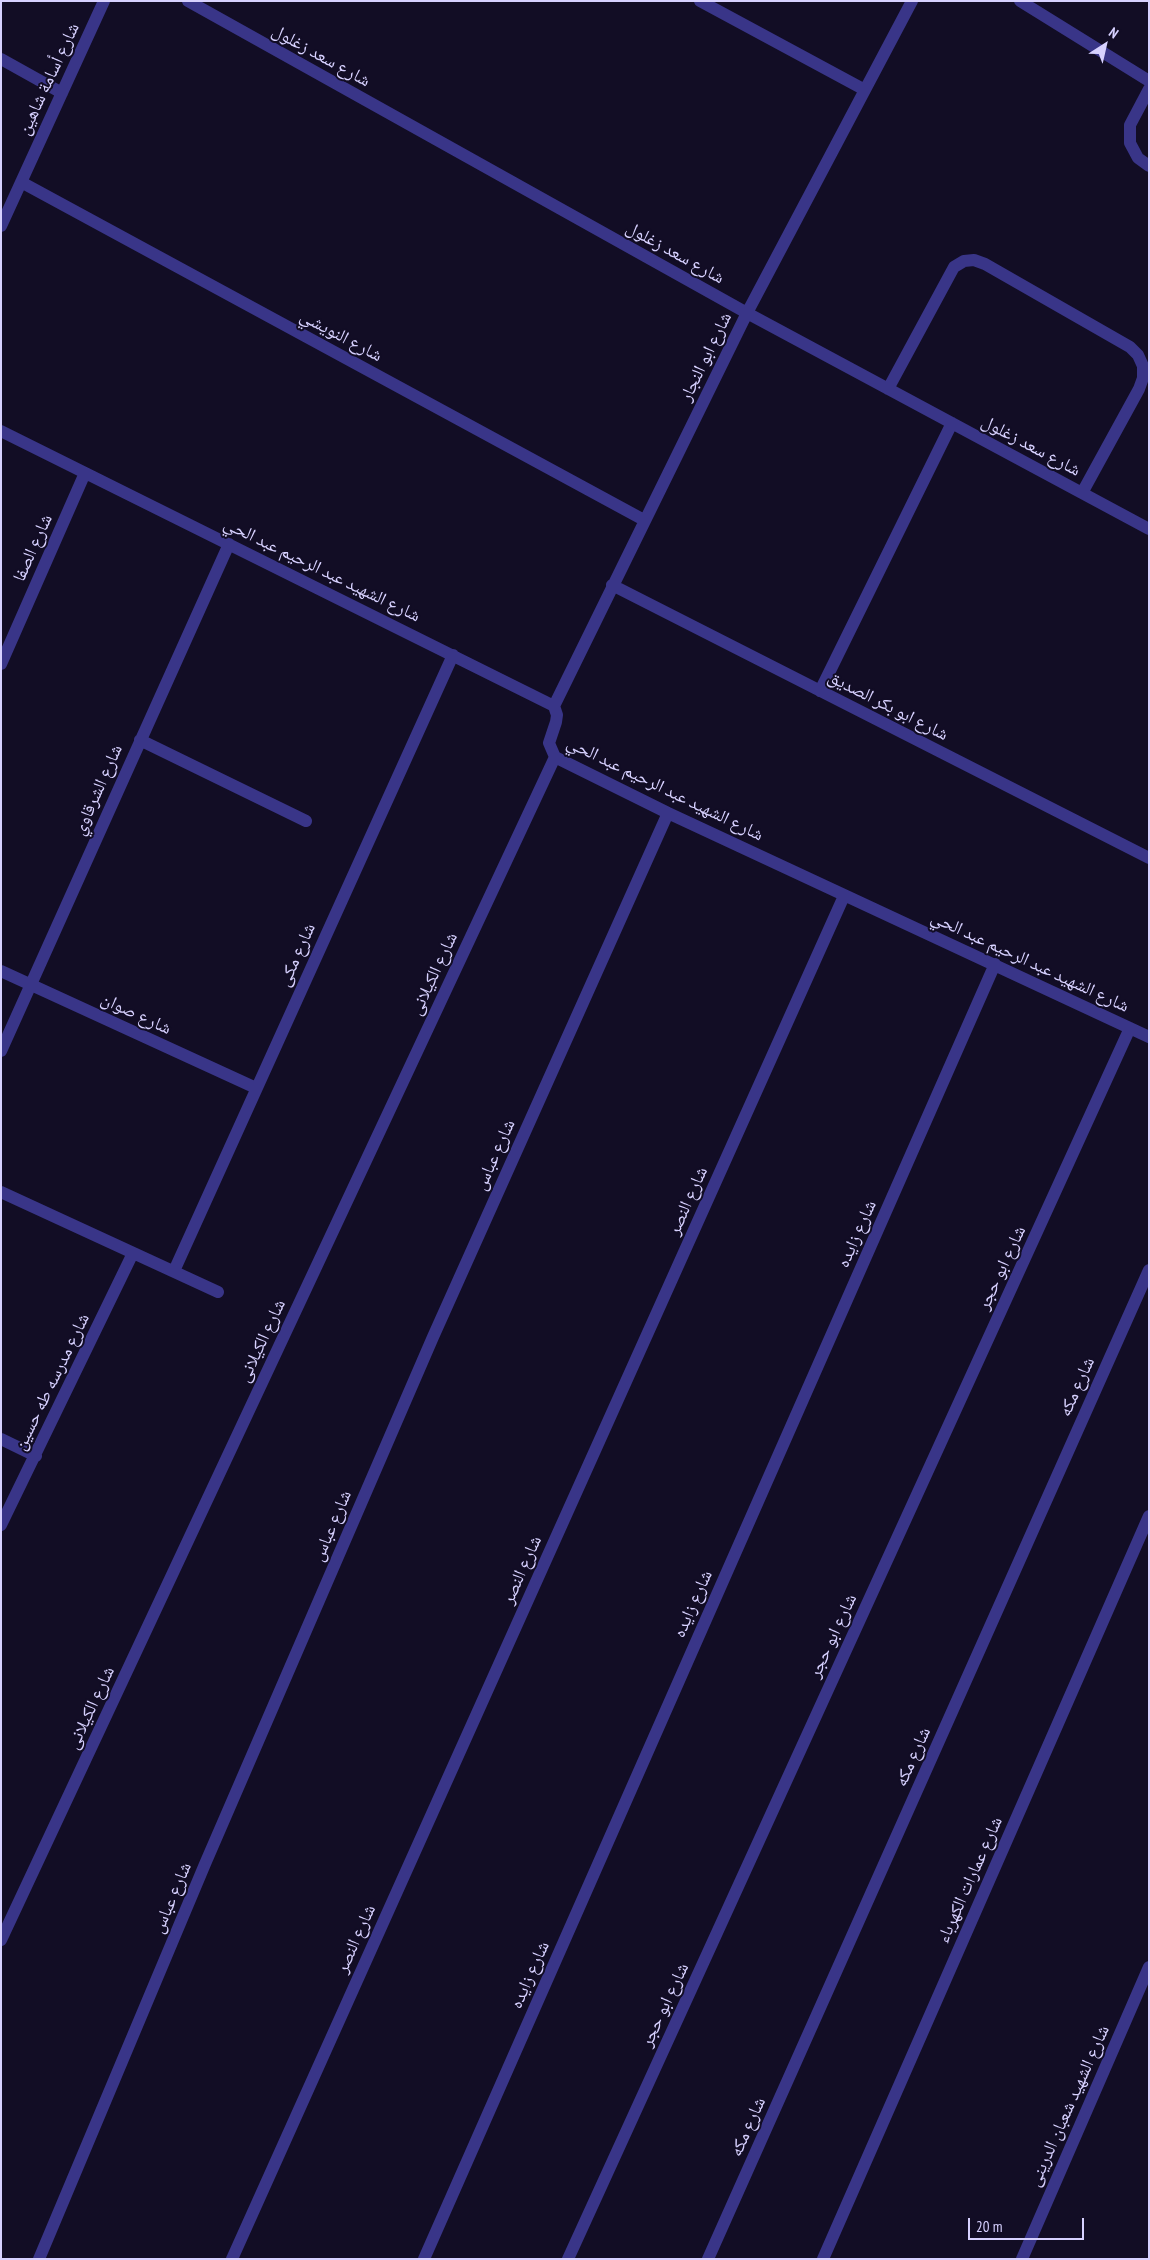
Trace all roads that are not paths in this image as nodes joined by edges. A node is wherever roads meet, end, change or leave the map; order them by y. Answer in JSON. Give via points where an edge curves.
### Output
{"nodes":[{"id":1,"x":104,"y":1,"type":"edge"},
{"id":2,"x":188,"y":1,"type":"edge"},
{"id":3,"x":700,"y":1,"type":"edge"},
{"id":4,"x":912,"y":1,"type":"edge"},
{"id":5,"x":1020,"y":1,"type":"edge"},
{"id":6,"x":1,"y":59,"type":"edge"},
{"id":7,"x":1149,"y":81,"type":"edge"},
{"id":8,"x":1149,"y":89,"type":"edge"},
{"id":9,"x":865,"y":90,"type":"junction"},
{"id":10,"x":62,"y":93,"type":"junction"},
{"id":11,"x":1149,"y":166,"type":"edge"},
{"id":12,"x":21,"y":182,"type":"junction"},
{"id":13,"x":3,"y":217,"type":"edge"},
{"id":14,"x":747,"y":313,"type":"junction"},
{"id":15,"x":888,"y":389,"type":"junction"},
{"id":16,"x":952,"y":423,"type":"junction"},
{"id":17,"x":1,"y":431,"type":"edge"},
{"id":18,"x":86,"y":473,"type":"junction"},
{"id":19,"x":1082,"y":493,"type":"junction"},
{"id":20,"x":644,"y":520,"type":"junction"},
{"id":21,"x":1149,"y":529,"type":"edge"},
{"id":22,"x":229,"y":544,"type":"junction"},
{"id":23,"x":612,"y":585,"type":"junction"},
{"id":24,"x":453,"y":655,"type":"junction"},
{"id":25,"x":1,"y":664,"type":"edge"},
{"id":26,"x":820,"y":691,"type":"junction"},
{"id":27,"x":554,"y":706,"type":"junction"},
{"id":28,"x":140,"y":740,"type":"junction"},
{"id":29,"x":555,"y":757,"type":"junction"},
{"id":30,"x":668,"y":813,"type":"junction"},
{"id":31,"x":306,"y":821,"type":"dead end"},
{"id":32,"x":1149,"y":858,"type":"edge"},
{"id":33,"x":844,"y":896,"type":"junction"},
{"id":34,"x":995,"y":964,"type":"junction"},
{"id":35,"x":1,"y":971,"type":"edge"},
{"id":36,"x":30,"y":984,"type":"junction"},
{"id":37,"x":1130,"y":1028,"type":"junction"},
{"id":38,"x":1149,"y":1037,"type":"edge"},
{"id":39,"x":1,"y":1051,"type":"edge"},
{"id":40,"x":256,"y":1088,"type":"junction"},
{"id":41,"x":1,"y":1192,"type":"edge"},
{"id":42,"x":133,"y":1253,"type":"junction"},
{"id":43,"x":174,"y":1270,"type":"junction"},
{"id":44,"x":1149,"y":1270,"type":"edge"},
{"id":45,"x":218,"y":1292,"type":"dead end"},
{"id":46,"x":1,"y":1439,"type":"edge"},
{"id":47,"x":36,"y":1456,"type":"junction"},
{"id":48,"x":1149,"y":1516,"type":"edge"},
{"id":49,"x":1,"y":1525,"type":"edge"},
{"id":50,"x":1,"y":1940,"type":"edge"},
{"id":51,"x":1149,"y":1967,"type":"edge"},
{"id":52,"x":39,"y":2259,"type":"edge"},
{"id":53,"x":232,"y":2259,"type":"edge"},
{"id":54,"x":424,"y":2259,"type":"edge"},
{"id":55,"x":568,"y":2259,"type":"edge"},
{"id":56,"x":708,"y":2259,"type":"edge"},
{"id":57,"x":823,"y":2259,"type":"edge"},
{"id":58,"x":1022,"y":2259,"type":"edge"}],
"edges":[{"from":1,"to":10,"type":"street","name":"شارع أسامة شاهين"},
{"from":2,"to":14,"type":"street","name":"شارع سعد زغلول"},
{"from":3,"to":9,"type":"street"},
{"from":4,"to":9,"type":"street","name":"شارع ابو النجار"},
{"from":5,"to":7,"type":"street"},
{"from":6,"to":10,"type":"street"},
{"from":8,"to":11,"type":"street","via":[[1130,125],[1130,143],[1138,158]]},
{"from":9,"to":14,"type":"street","name":"شارع ابو النجار"},
{"from":10,"to":12,"type":"street","name":"شارع أسامة شاهين"},
{"from":12,"to":13,"type":"street","name":"شارع أسامة شاهين"},
{"from":12,"to":20,"type":"street","name":"شارع النويشي"},
{"from":14,"to":15,"type":"street","name":"شارع سعد زغلول"},
{"from":14,"to":20,"type":"street","name":"شارع ابو النجار"},
{"from":15,"to":16,"type":"street","name":"شارع سعد زغلول"},
{"from":15,"to":19,"type":"street","via":[[954,266],[974,260],[985,264],[1130,347],[1143,366],[1143,378],[1138,389]]},
{"from":16,"to":19,"type":"street","name":"شارع سعد زغلول"},
{"from":16,"to":26,"type":"street"},
{"from":17,"to":18,"type":"street","name":"شارع الشهيد عبد الرحيم عبد الحي"},
{"from":18,"to":22,"type":"street","name":"شارع الشهيد عبد الرحيم عبد الحي"},
{"from":18,"to":25,"type":"street","name":"شارع الصفا"},
{"from":19,"to":21,"type":"street","name":"شارع سعد زغلول"},
{"from":20,"to":23,"type":"street","name":"شارع ابو النجار"},
{"from":22,"to":24,"type":"street","name":"شارع الشهيد عبد الرحيم عبد الحي"},
{"from":22,"to":28,"type":"street","name":"شارع الشرقاوي"},
{"from":23,"to":26,"type":"street","name":"شارع ابو بكر الصديق"},
{"from":23,"to":27,"type":"street","name":"شارع ابو النجار"},
{"from":24,"to":27,"type":"street","name":"شارع الشهيد عبد الرحيم عبد الحي"},
{"from":24,"to":40,"type":"street","name":"شارع مكى"},
{"from":26,"to":32,"type":"street","name":"شارع ابو بكر الصديق"},
{"from":27,"to":29,"type":"street","name":"شارع الشهيد عبد الرحيم عبد الحي","via":[[557,715],[549,744]]},
{"from":28,"to":31,"type":"street"},
{"from":28,"to":36,"type":"street","name":"شارع الشرقاوي"},
{"from":29,"to":30,"type":"street","name":"شارع الشهيد عبد الرحيم عبد الحي"},
{"from":29,"to":50,"type":"street","name":"شارع الكيلانى"},
{"from":30,"to":33,"type":"street","name":"شارع الشهيد عبد الرحيم عبد الحي"},
{"from":30,"to":52,"type":"street","name":"شارع عباس","via":[[429,1346],[209,1854]]},
{"from":33,"to":34,"type":"street","name":"شارع الشهيد عبد الرحيم عبد الحي"},
{"from":33,"to":53,"type":"street","name":"شارع النصر"},
{"from":34,"to":37,"type":"street","name":"شارع الشهيد عبد الرحيم عبد الحي"},
{"from":34,"to":54,"type":"street","name":"شارع زايده"},
{"from":35,"to":36,"type":"street","name":"شارع صوان"},
{"from":36,"to":39,"type":"street","name":"شارع الشرقاوي"},
{"from":36,"to":40,"type":"street","name":"شارع صوان"},
{"from":37,"to":38,"type":"street","name":"شارع الشهيد عبد الرحيم عبد الحي"},
{"from":37,"to":55,"type":"street","name":"شارع ابو حجر"},
{"from":40,"to":43,"type":"street","name":"شارع مكى"},
{"from":41,"to":42,"type":"street"},
{"from":42,"to":43,"type":"street"},
{"from":42,"to":47,"type":"street","name":"شارع مدرسه طه حسين"},
{"from":43,"to":45,"type":"street"},
{"from":44,"to":56,"type":"street","name":"شارع مكه"},
{"from":46,"to":47,"type":"street"},
{"from":47,"to":49,"type":"street","name":"شارع مدرسه طه حسين"},
{"from":48,"to":57,"type":"street","name":"شارع عمارات الكهرباء"},
{"from":51,"to":58,"type":"street","name":"شارع الشهيد شعبان الدرينى"}]}
